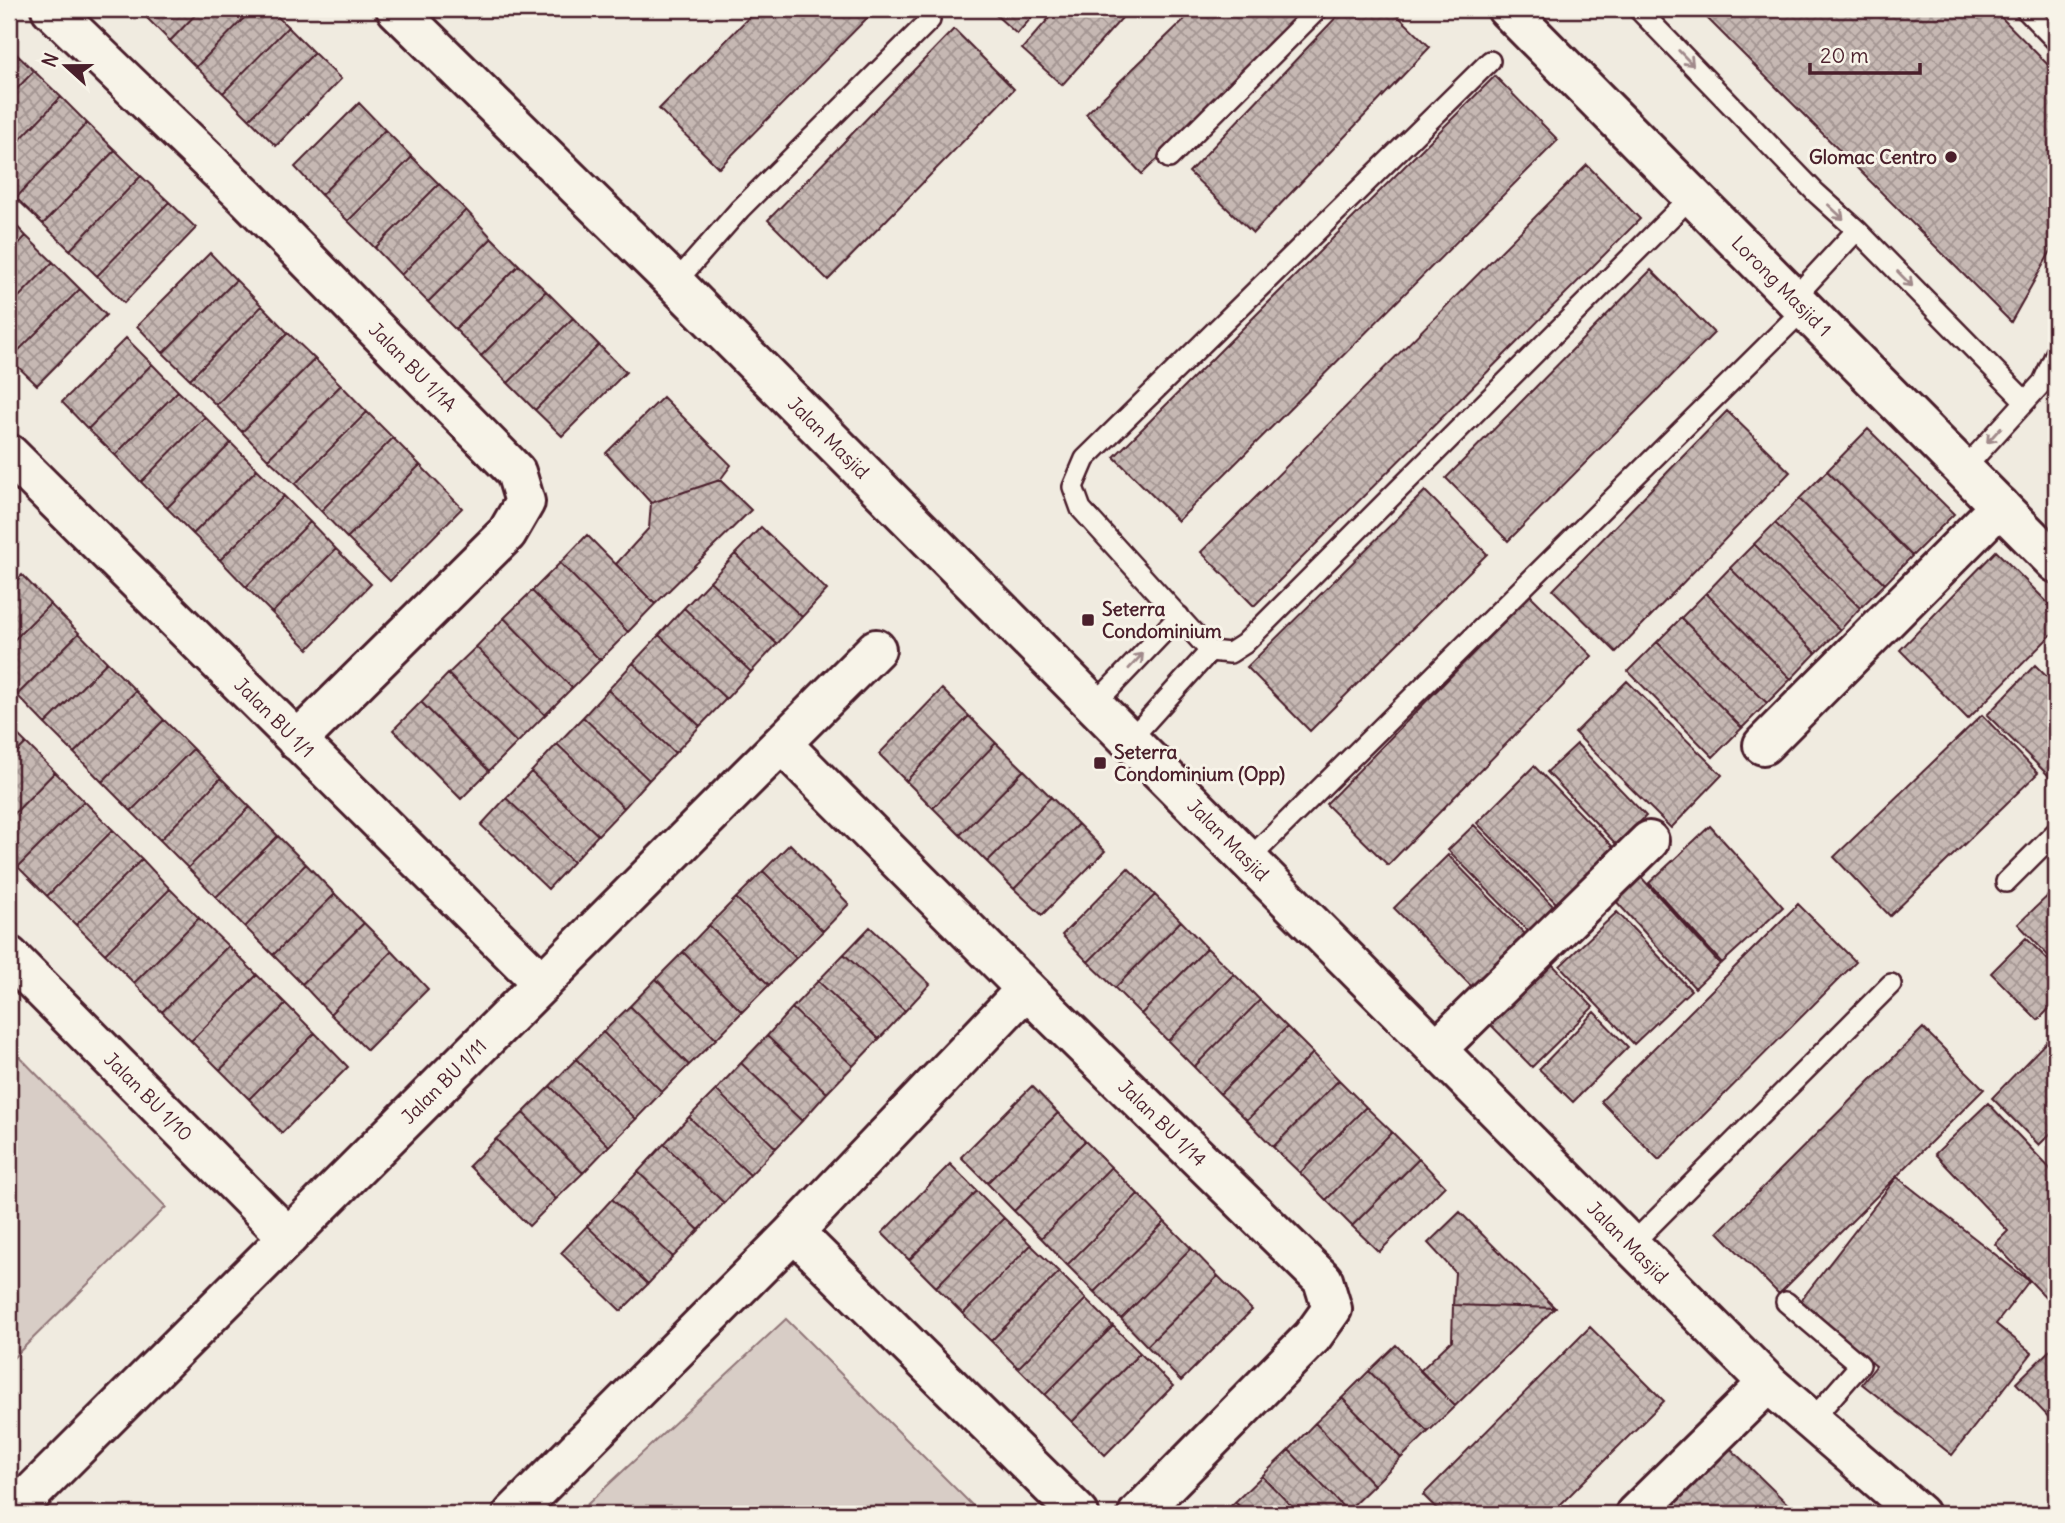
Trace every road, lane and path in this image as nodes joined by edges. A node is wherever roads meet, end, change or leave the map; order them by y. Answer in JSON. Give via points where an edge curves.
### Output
{"nodes":[{"id":1,"x":51,"y":9,"type":"edge"},
{"id":2,"x":396,"y":9,"type":"edge"},
{"id":3,"x":1318,"y":9,"type":"edge"},
{"id":4,"x":1507,"y":9,"type":"edge"},
{"id":5,"x":1638,"y":9,"type":"edge"},
{"id":6,"x":2025,"y":9,"type":"edge"},
{"id":7,"x":930,"y":20,"type":"dead end"},
{"id":8,"x":2056,"y":41,"type":"edge"},
{"id":9,"x":1490,"y":61,"type":"dead end"},
{"id":10,"x":1169,"y":158,"type":"dead end"},
{"id":11,"x":1692,"y":195,"type":"junction"},
{"id":12,"x":1857,"y":230,"type":"junction"},
{"id":13,"x":675,"y":283,"type":"junction"},
{"id":14,"x":1800,"y":303,"type":"junction"},
{"id":15,"x":2056,"y":353,"type":"edge"},
{"id":16,"x":2025,"y":401,"type":"junction"},
{"id":17,"x":1964,"y":469,"type":"junction"},
{"id":18,"x":15,"y":471,"type":"edge"},
{"id":19,"x":2000,"y":506,"type":"junction"},
{"id":20,"x":2056,"y":563,"type":"edge"},
{"id":21,"x":1179,"y":616,"type":"junction"},
{"id":22,"x":876,"y":649,"type":"dead end"},
{"id":23,"x":1210,"y":652,"type":"junction"},
{"id":24,"x":1094,"y":705,"type":"junction"},
{"id":25,"x":298,"y":741,"type":"junction"},
{"id":26,"x":1129,"y":741,"type":"junction"},
{"id":27,"x":782,"y":744,"type":"junction"},
{"id":28,"x":1763,"y":746,"type":"dead end"},
{"id":29,"x":2056,"y":832,"type":"edge"},
{"id":30,"x":1649,"y":841,"type":"dead end"},
{"id":31,"x":1248,"y":860,"type":"junction"},
{"id":32,"x":2006,"y":883,"type":"dead end"},
{"id":33,"x":9,"y":956,"type":"edge"},
{"id":34,"x":542,"y":983,"type":"junction"},
{"id":35,"x":1891,"y":984,"type":"dead end"},
{"id":36,"x":1026,"y":989,"type":"junction"},
{"id":37,"x":1437,"y":1049,"type":"junction"},
{"id":38,"x":794,"y":1232,"type":"junction"},
{"id":39,"x":288,"y":1237,"type":"junction"},
{"id":40,"x":1631,"y":1245,"type":"junction"},
{"id":41,"x":1786,"y":1302,"type":"dead end"},
{"id":42,"x":1768,"y":1383,"type":"junction"},
{"id":43,"x":1811,"y":1421,"type":"junction"},
{"id":44,"x":11,"y":1514,"type":"edge"},
{"id":45,"x":513,"y":1514,"type":"edge"},
{"id":46,"x":1079,"y":1514,"type":"edge"},
{"id":47,"x":1138,"y":1514,"type":"edge"},
{"id":48,"x":1635,"y":1514,"type":"edge"},
{"id":49,"x":1919,"y":1514,"type":"edge"}],
"edges":[{"from":1,"to":25,"type":"street","name":"Jalan BU 1/1A","via":[[247,198],[516,472],[525,502],[507,533]]},
{"from":2,"to":13,"type":"street","name":"Jalan Masjid"},
{"from":3,"to":10,"type":"lane"},
{"from":4,"to":11,"type":"street","name":"Lorong Masjid 1"},
{"from":5,"to":12,"type":"lane","one_way":true},
{"from":6,"to":8,"type":"lane"},
{"from":7,"to":13,"type":"lane","via":[[740,209]]},
{"from":9,"to":21,"type":"lane","via":[[1085,459],[1073,487],[1081,509]]},
{"from":11,"to":14,"type":"street","name":"Lorong Masjid 1"},
{"from":11,"to":23,"type":"lane","via":[[1244,644],[1230,653]]},
{"from":12,"to":14,"type":"lane"},
{"from":12,"to":16,"type":"lane","one_way":true},
{"from":13,"to":24,"type":"street","name":"Jalan Masjid"},
{"from":14,"to":17,"type":"street","name":"Lorong Masjid 1"},
{"from":14,"to":31,"type":"lane"},
{"from":15,"to":16,"type":"lane","via":[[2043,382]]},
{"from":16,"to":17,"type":"lane","one_way":true},
{"from":17,"to":19,"type":"street","name":"Lorong Masjid 1"},
{"from":18,"to":25,"type":"street","name":"Jalan BU 1/1"},
{"from":19,"to":20,"type":"street","name":"Lorong Masjid 1"},
{"from":19,"to":28,"type":"street"},
{"from":21,"to":23,"type":"lane"},
{"from":24,"to":21,"type":"lane","one_way":true},
{"from":22,"to":27,"type":"street","name":"Jalan BU 1/11"},
{"from":23,"to":26,"type":"lane"},
{"from":24,"to":26,"type":"street","name":"Jalan Masjid"},
{"from":25,"to":34,"type":"street","name":"Jalan BU 1/1"},
{"from":26,"to":31,"type":"street","name":"Jalan Masjid"},
{"from":27,"to":34,"type":"street","name":"Jalan BU 1/11"},
{"from":27,"to":36,"type":"street","name":"Jalan BU 1/14"},
{"from":29,"to":32,"type":"lane"},
{"from":30,"to":37,"type":"street"},
{"from":31,"to":37,"type":"street","name":"Jalan Masjid"},
{"from":33,"to":39,"type":"street","name":"Jalan BU 1/10"},
{"from":34,"to":39,"type":"street","name":"Jalan BU 1/11"},
{"from":35,"to":40,"type":"lane"},
{"from":36,"to":38,"type":"street"},
{"from":36,"to":47,"type":"street","name":"Jalan BU 1/14","via":[[1323,1280],[1332,1309],[1312,1337]]},
{"from":37,"to":40,"type":"street","name":"Jalan Masjid"},
{"from":38,"to":45,"type":"street"},
{"from":38,"to":46,"type":"street"},
{"from":39,"to":44,"type":"street","name":"Jalan BU 1/11"},
{"from":40,"to":42,"type":"street","name":"Jalan Masjid"},
{"from":41,"to":43,"type":"lane","via":[[1860,1365]]},
{"from":42,"to":43,"type":"street","name":"Jalan Masjid"},
{"from":42,"to":48,"type":"street"},
{"from":43,"to":49,"type":"street","name":"Jalan Masjid"}]}
